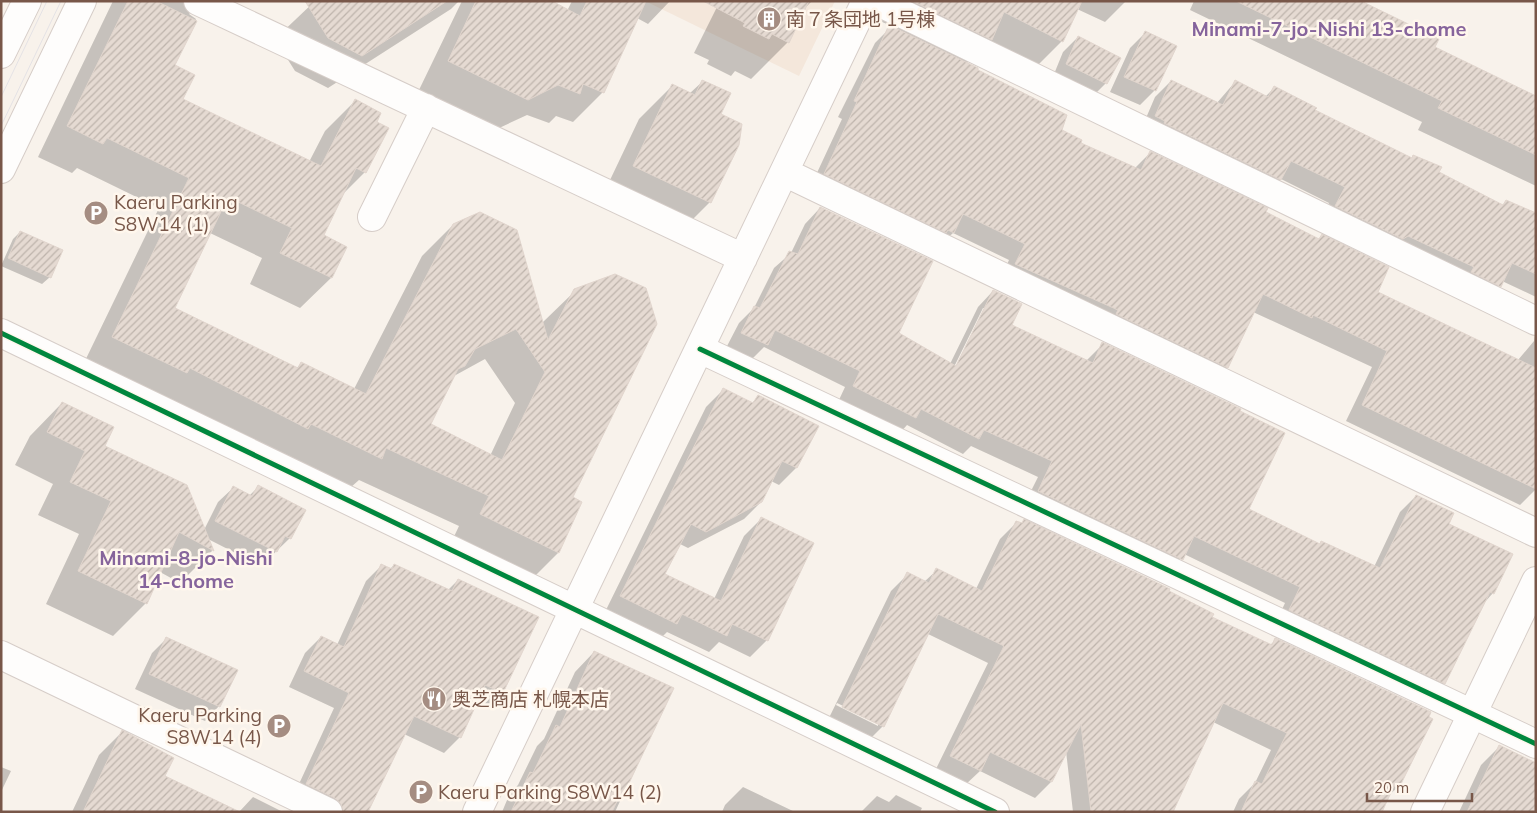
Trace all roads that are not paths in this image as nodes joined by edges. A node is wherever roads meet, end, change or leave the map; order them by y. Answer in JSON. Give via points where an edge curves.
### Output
{"nodes":[{"id":1,"x":82,"y":1,"type":"edge"},
{"id":2,"x":198,"y":1,"type":"edge"},
{"id":3,"x":866,"y":1,"type":"edge"},
{"id":4,"x":876,"y":1,"type":"edge"},
{"id":5,"x":15,"y":11,"type":"edge"},
{"id":6,"x":1,"y":54,"type":"edge"},
{"id":7,"x":426,"y":108,"type":"junction"},
{"id":8,"x":1,"y":169,"type":"edge"},
{"id":9,"x":784,"y":172,"type":"junction"},
{"id":10,"x":372,"y":216,"type":"dead end"},
{"id":11,"x":743,"y":258,"type":"junction"},
{"id":12,"x":1536,"y":321,"type":"edge"},
{"id":13,"x":1,"y":333,"type":"edge"},
{"id":14,"x":700,"y":349,"type":"junction"},
{"id":15,"x":1536,"y":533,"type":"edge"},
{"id":16,"x":1536,"y":581,"type":"edge"},
{"id":17,"x":575,"y":609,"type":"junction"},
{"id":18,"x":1,"y":655,"type":"edge"},
{"id":19,"x":1473,"y":713,"type":"junction"},
{"id":20,"x":1536,"y":744,"type":"edge"},
{"id":21,"x":328,"y":812,"type":"edge"},
{"id":22,"x":478,"y":812,"type":"edge"},
{"id":23,"x":995,"y":812,"type":"edge"},
{"id":24,"x":1425,"y":812,"type":"edge"}],
"edges":[{"from":1,"to":8,"type":"street"},
{"from":2,"to":7,"type":"street"},
{"from":3,"to":9,"type":"street"},
{"from":4,"to":12,"type":"street"},
{"from":5,"to":6,"type":"street"},
{"from":7,"to":10,"type":"street"},
{"from":7,"to":11,"type":"street"},
{"from":9,"to":11,"type":"street"},
{"from":9,"to":15,"type":"street"},
{"from":11,"to":14,"type":"street"},
{"from":13,"to":17,"type":"street"},
{"from":14,"to":17,"type":"street"},
{"from":14,"to":19,"type":"street"},
{"from":16,"to":19,"type":"street"},
{"from":17,"to":22,"type":"street"},
{"from":17,"to":23,"type":"street"},
{"from":18,"to":21,"type":"street"},
{"from":19,"to":20,"type":"street"},
{"from":19,"to":24,"type":"street"}]}
